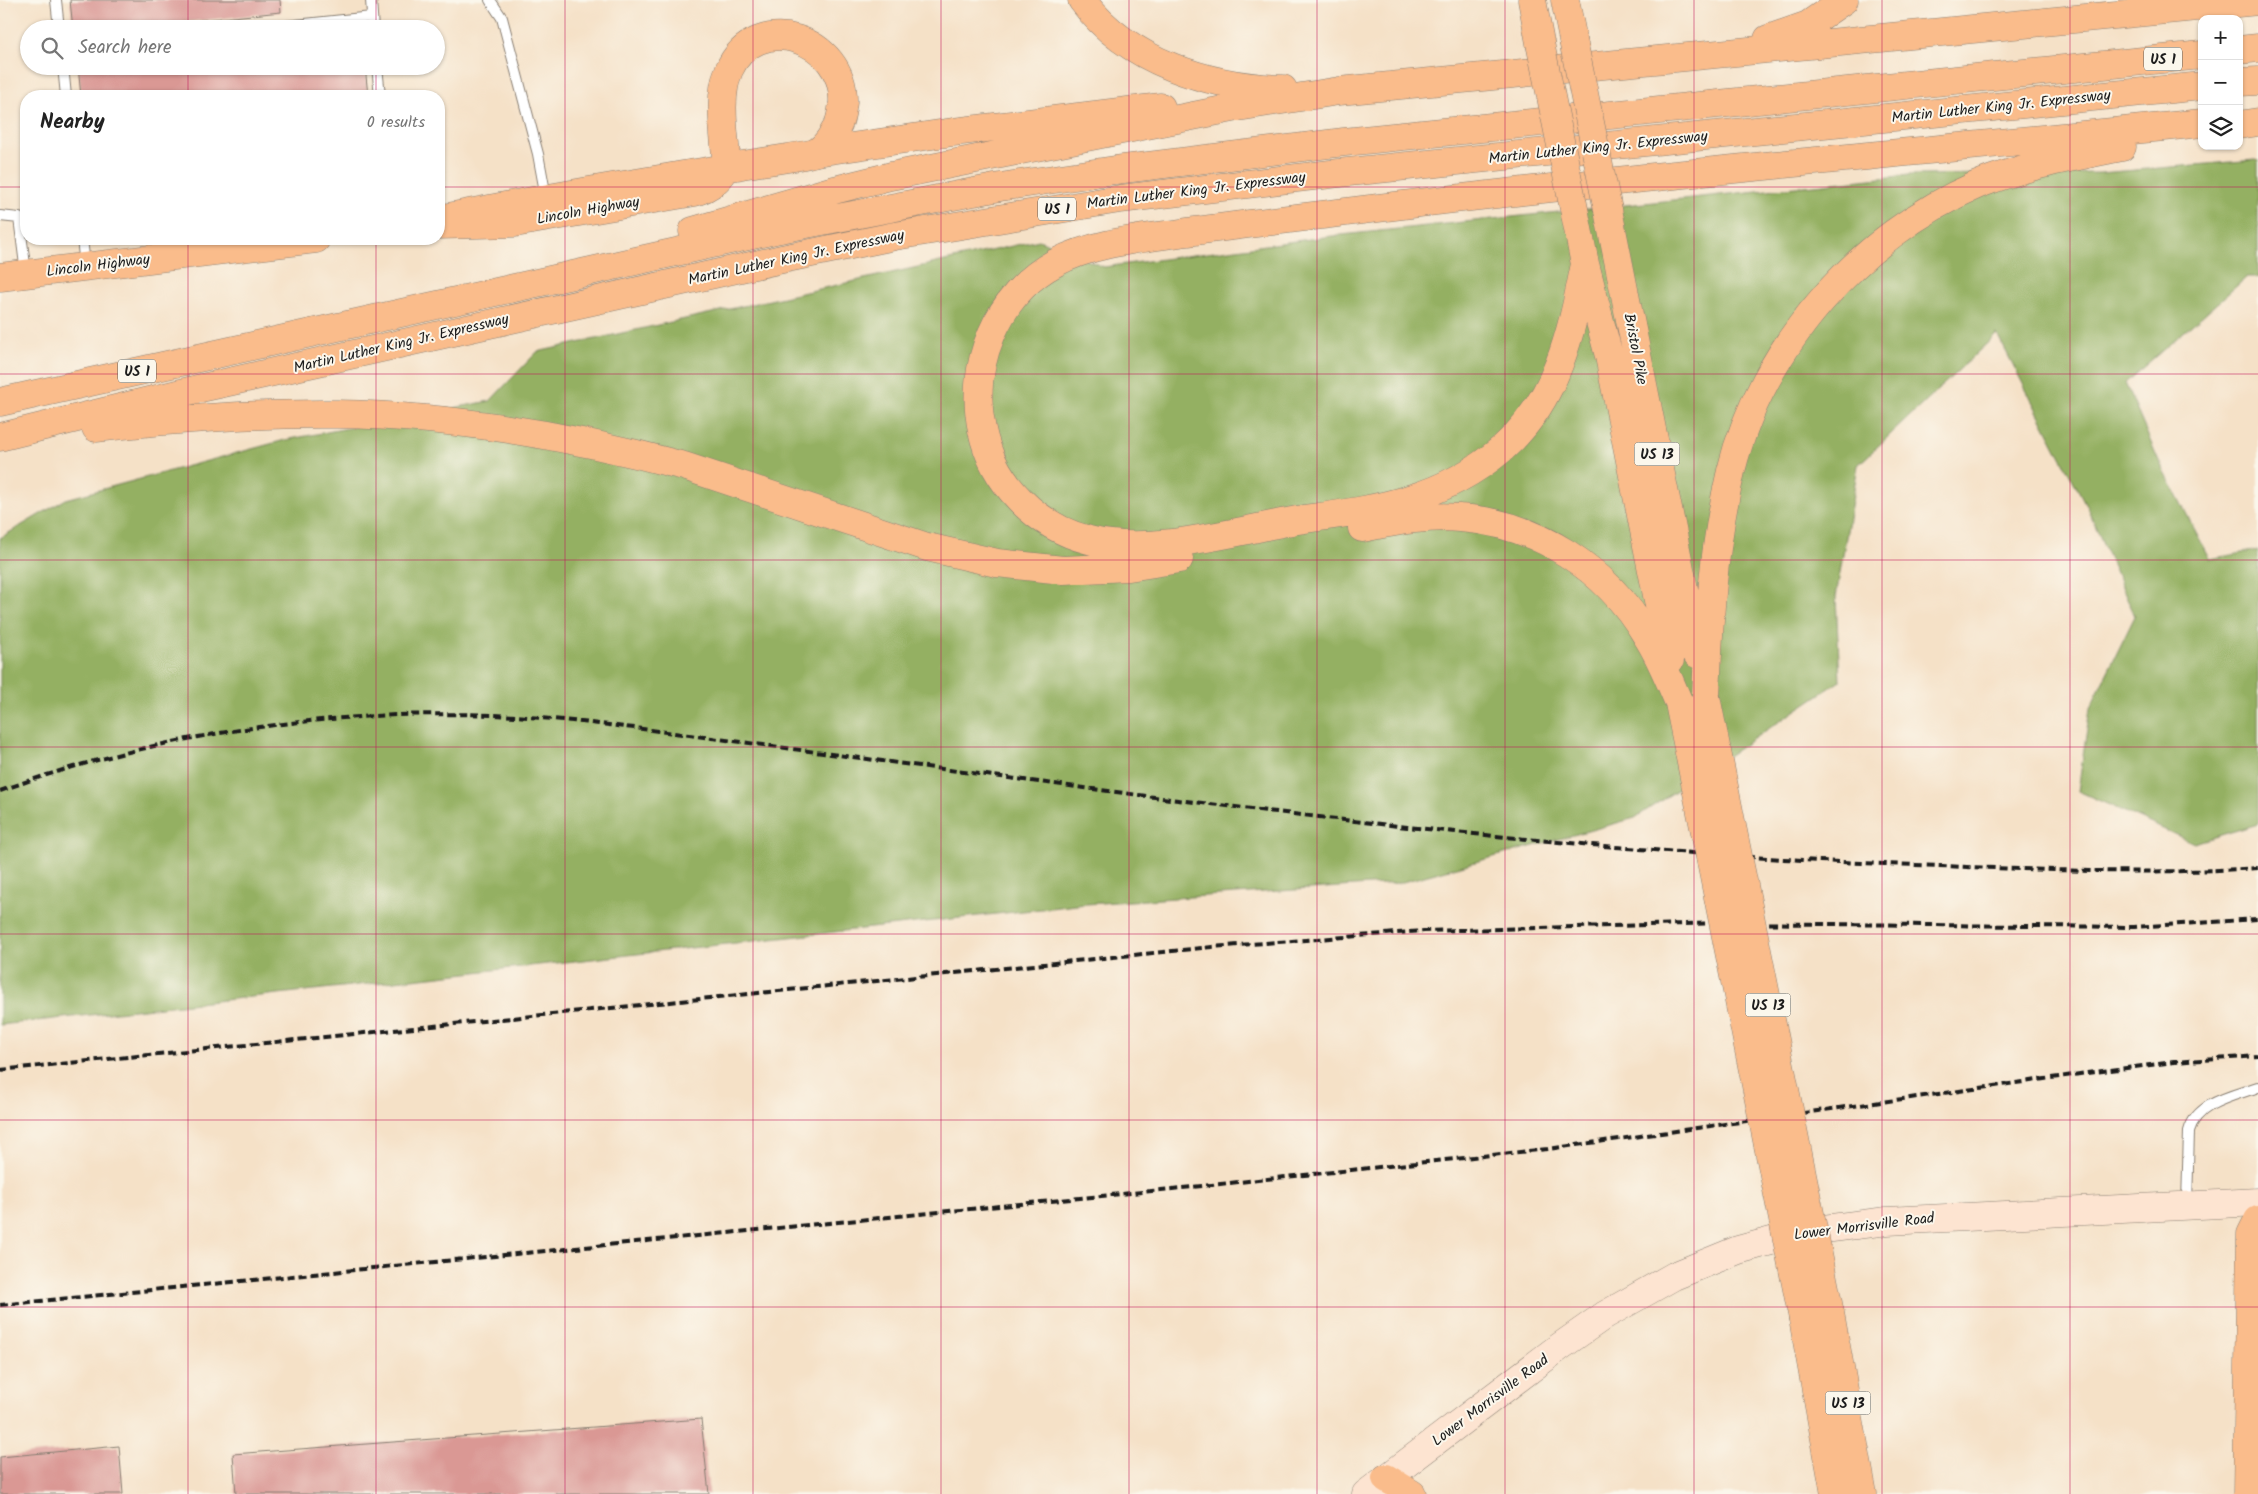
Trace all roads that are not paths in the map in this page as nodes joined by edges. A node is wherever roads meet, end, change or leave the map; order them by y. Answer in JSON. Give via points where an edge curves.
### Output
{"nodes":[{"id":1,"x":56,"y":0,"type":"edge"},
{"id":2,"x":370,"y":0,"type":"edge"},
{"id":3,"x":490,"y":0,"type":"edge"},
{"id":4,"x":1082,"y":0,"type":"edge"},
{"id":5,"x":1532,"y":0,"type":"edge"},
{"id":6,"x":1565,"y":0,"type":"edge"},
{"id":7,"x":1844,"y":0,"type":"edge"},
{"id":8,"x":2258,"y":1,"type":"edge"},
{"id":9,"x":372,"y":17,"type":"junction"},
{"id":10,"x":58,"y":20,"type":"edge"},
{"id":11,"x":343,"y":20,"type":"edge"},
{"id":12,"x":372,"y":20,"type":"edge"},
{"id":13,"x":2258,"y":48,"type":"edge"},
{"id":14,"x":2243,"y":50,"type":"edge"},
{"id":15,"x":1727,"y":52,"type":"junction"},
{"id":16,"x":2198,"y":55,"type":"edge"},
{"id":17,"x":64,"y":75,"type":"edge"},
{"id":18,"x":378,"y":75,"type":"edge"},
{"id":19,"x":2258,"y":81,"type":"edge"},
{"id":20,"x":2243,"y":82,"type":"edge"},
{"id":21,"x":2198,"y":86,"type":"edge"},
{"id":22,"x":65,"y":90,"type":"edge"},
{"id":23,"x":379,"y":90,"type":"edge"},
{"id":24,"x":1339,"y":91,"type":"junction"},
{"id":25,"x":1238,"y":107,"type":"junction"},
{"id":26,"x":2258,"y":118,"type":"edge"},
{"id":27,"x":2243,"y":120,"type":"edge"},
{"id":28,"x":2258,"y":122,"type":"edge"},
{"id":29,"x":2198,"y":124,"type":"edge"},
{"id":30,"x":2243,"y":124,"type":"edge"},
{"id":31,"x":2198,"y":133,"type":"edge"},
{"id":32,"x":817,"y":152,"type":"junction"},
{"id":33,"x":727,"y":167,"type":"junction"},
{"id":34,"x":546,"y":198,"type":"junction"},
{"id":35,"x":0,"y":216,"type":"edge"},
{"id":36,"x":445,"y":218,"type":"edge"},
{"id":37,"x":445,"y":225,"type":"edge"},
{"id":38,"x":83,"y":245,"type":"edge"},
{"id":39,"x":266,"y":245,"type":"edge"},
{"id":40,"x":1585,"y":264,"type":"junction"},
{"id":41,"x":85,"y":267,"type":"junction"},
{"id":42,"x":6,"y":276,"type":"edge"},
{"id":43,"x":491,"y":293,"type":"junction"},
{"id":44,"x":0,"y":402,"type":"edge"},
{"id":45,"x":0,"y":438,"type":"edge"},
{"id":46,"x":1706,"y":698,"type":"junction"},
{"id":47,"x":1679,"y":703,"type":"junction"},
{"id":48,"x":2258,"y":1087,"type":"edge"},
{"id":49,"x":2258,"y":1202,"type":"edge"},
{"id":50,"x":2187,"y":1204,"type":"junction"},
{"id":51,"x":2258,"y":1220,"type":"edge"},
{"id":52,"x":1820,"y":1405,"type":"junction"},
{"id":53,"x":1864,"y":1488,"type":"edge"},
{"id":54,"x":1380,"y":1489,"type":"edge"},
{"id":55,"x":1412,"y":1494,"type":"edge"},
{"id":56,"x":1820,"y":1494,"type":"edge"},
{"id":57,"x":1835,"y":1494,"type":"edge"},
{"id":58,"x":2247,"y":1494,"type":"edge"}],
"edges":[{"from":1,"to":10,"type":"lane"},
{"from":2,"to":9,"type":"lane"},
{"from":3,"to":34,"type":"lane","via":[[502,18],[538,154]]},
{"from":4,"to":24,"type":"main road","via":[[1104,24],[1127,42],[1177,69],[1253,88]]},
{"from":5,"to":40,"type":"main road","number":"US 13","bridge":true},
{"from":6,"to":46,"type":"main road","name":"Bristol Pike","number":"US 13","bridge":true},
{"from":7,"to":15,"type":"main road","via":[[1808,25]]},
{"from":8,"to":15,"type":"main road"},
{"from":9,"to":11,"type":"lane"},
{"from":9,"to":12,"type":"lane"},
{"from":13,"to":14,"type":"main road"},
{"from":15,"to":24,"type":"main road"},
{"from":16,"to":43,"type":"main road","name":"Martin Luther King Jr. Expressway","number":"US 1","via":[[1344,142],[1115,170],[889,207]]},
{"from":17,"to":22,"type":"lane"},
{"from":18,"to":23,"type":"lane"},
{"from":19,"to":20,"type":"main road"},
{"from":21,"to":45,"type":"main road","name":"Martin Luther King Jr. Expressway","number":"US 1","via":[[1338,173],[1004,216],[772,261],[197,389]]},
{"from":24,"to":25,"type":"main road"},
{"from":25,"to":32,"type":"main road","name":"Lincoln Highway","via":[[1170,106]]},
{"from":25,"to":43,"type":"main road","via":[[834,190]]},
{"from":26,"to":27,"type":"main road"},
{"from":28,"to":30,"type":"main road"},
{"from":29,"to":40,"type":"main road","via":[[1460,198],[1238,225],[1097,247],[1065,258],[1042,271],[1019,291],[1000,315],[981,370],[979,404],[982,430],[995,467],[1031,510],[1061,530],[1110,545],[1160,544],[1408,499],[1454,481],[1478,467],[1521,430],[1537,410],[1562,362]]},
{"from":31,"to":46,"type":"main road","via":[[2038,165],[1975,186],[1915,218],[1887,238],[1832,288],[1795,334],[1771,374],[1754,406],[1731,470],[1722,510],[1710,601]]},
{"from":32,"to":33,"type":"main road","name":"Lincoln Highway"},
{"from":32,"to":33,"type":"main road","via":[[838,125],[842,109],[841,80],[826,55],[815,46],[775,36],[748,47],[737,56],[729,70],[724,104]]},
{"from":33,"to":34,"type":"main road","name":"Lincoln Highway"},
{"from":33,"to":37,"type":"main road","name":"Lincoln Highway","via":[[715,182],[696,192],[514,223]]},
{"from":34,"to":36,"type":"main road","name":"Lincoln Highway"},
{"from":35,"to":42,"type":"lane","via":[[19,218]]},
{"from":38,"to":41,"type":"lane"},
{"from":39,"to":41,"type":"main road","name":"Lincoln Highway"},
{"from":40,"to":47,"type":"main road","number":"US 13","via":[[1609,356]]},
{"from":41,"to":42,"type":"main road","name":"Lincoln Highway"},
{"from":43,"to":44,"type":"main road","name":"Martin Luther King Jr. Expressway","number":"US 1"},
{"from":45,"to":47,"type":"main road","via":[[240,416],[355,414],[477,424],[565,438],[645,456],[961,556],[1063,570],[1154,564],[1415,519],[1479,520],[1528,533],[1592,570],[1628,608],[1646,634]]},
{"from":46,"to":53,"type":"main road","number":"US 13","bridge":true},
{"from":47,"to":52,"type":"main road","number":"US 13","bridge":true},
{"from":48,"to":50,"type":"lane","via":[[2206,1107],[2192,1121]]},
{"from":49,"to":50,"type":"main road","name":"Lower Morrisville Road"},
{"from":50,"to":54,"type":"main road","name":"Lower Morrisville Road","via":[[1869,1223],[1808,1231],[1738,1250],[1674,1276],[1605,1315],[1558,1348]]},
{"from":51,"to":58,"type":"main road","via":[[2251,1234]]},
{"from":52,"to":56,"type":"main road"},
{"from":52,"to":57,"type":"main road","number":"US 13"},
{"from":54,"to":55,"type":"main road"}]}
